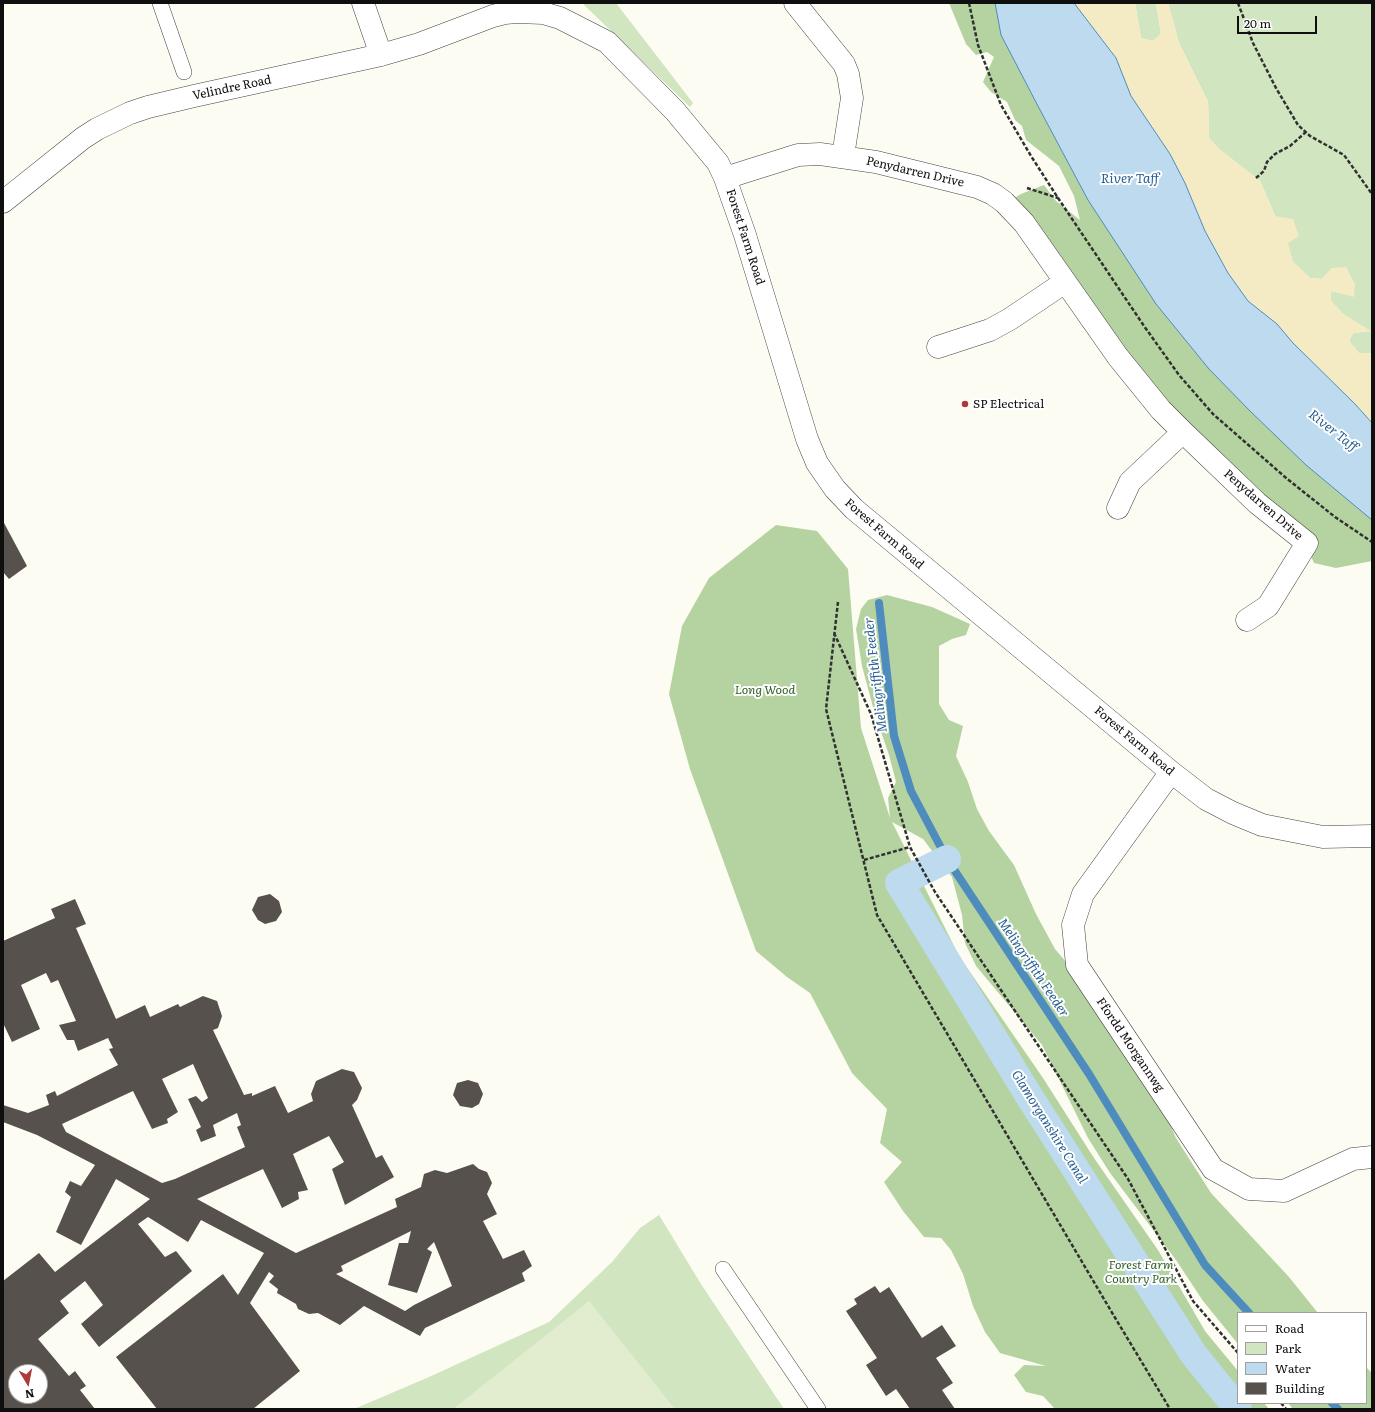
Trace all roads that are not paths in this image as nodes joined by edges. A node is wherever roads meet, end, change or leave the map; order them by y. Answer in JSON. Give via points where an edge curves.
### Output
{"nodes":[{"id":1,"x":160,"y":3,"type":"edge"},
{"id":2,"x":363,"y":3,"type":"edge"},
{"id":3,"x":560,"y":3,"type":"edge"},
{"id":4,"x":795,"y":3,"type":"edge"},
{"id":5,"x":484,"y":11,"type":"edge"},
{"id":6,"x":576,"y":26,"type":"junction"},
{"id":7,"x":381,"y":55,"type":"junction"},
{"id":8,"x":184,"y":72,"type":"dead end"},
{"id":9,"x":843,"y":156,"type":"junction"},
{"id":10,"x":725,"y":178,"type":"junction"},
{"id":11,"x":3,"y":202,"type":"edge"},
{"id":12,"x":1065,"y":282,"type":"junction"},
{"id":13,"x":938,"y":347,"type":"dead end"},
{"id":14,"x":1183,"y":432,"type":"junction"},
{"id":15,"x":1118,"y":508,"type":"dead end"},
{"id":16,"x":1247,"y":620,"type":"dead end"},
{"id":17,"x":1171,"y":772,"type":"junction"},
{"id":18,"x":1372,"y":836,"type":"edge"},
{"id":19,"x":1372,"y":1157,"type":"edge"},
{"id":20,"x":723,"y":1269,"type":"dead end"},
{"id":21,"x":818,"y":1409,"type":"edge"}],
"edges":[{"from":1,"to":8,"type":"lane"},
{"from":2,"to":7,"type":"street"},
{"from":3,"to":6,"type":"street"},
{"from":4,"to":9,"type":"street","via":[[844,64],[848,74],[852,98]]},
{"from":5,"to":6,"type":"street","name":"Forest Farm Road","via":[[543,13]]},
{"from":5,"to":7,"type":"street","name":"Velindre Road","via":[[419,44]]},
{"from":6,"to":10,"type":"street","name":"Forest Farm Road","via":[[607,42],[707,149]]},
{"from":7,"to":11,"type":"street","name":"Velindre Road","via":[[194,96],[130,113],[97,128]]},
{"from":9,"to":10,"type":"street","name":"Penydarren Drive","via":[[798,155]]},
{"from":9,"to":12,"type":"street","name":"Penydarren Drive","via":[[977,187],[993,194],[1024,223]]},
{"from":10,"to":17,"type":"street","name":"Forest Farm Road","via":[[746,235],[807,439],[817,463],[835,489],[854,509]]},
{"from":12,"to":13,"type":"street","via":[[990,330]]},
{"from":12,"to":14,"type":"street","name":"Penydarren Drive","via":[[1118,356],[1161,410]]},
{"from":14,"to":15,"type":"street","via":[[1130,482]]},
{"from":14,"to":16,"type":"street","name":"Penydarren Drive","via":[[1257,503],[1307,543],[1268,606]]},
{"from":17,"to":18,"type":"street","name":"Forest Farm Road","via":[[1206,799],[1262,825],[1323,836]]},
{"from":17,"to":19,"type":"street","name":"Ffordd Morgannwg","via":[[1083,894],[1073,925],[1077,965],[1213,1169],[1249,1188],[1284,1190],[1354,1159]]},
{"from":20,"to":21,"type":"lane"}]}
